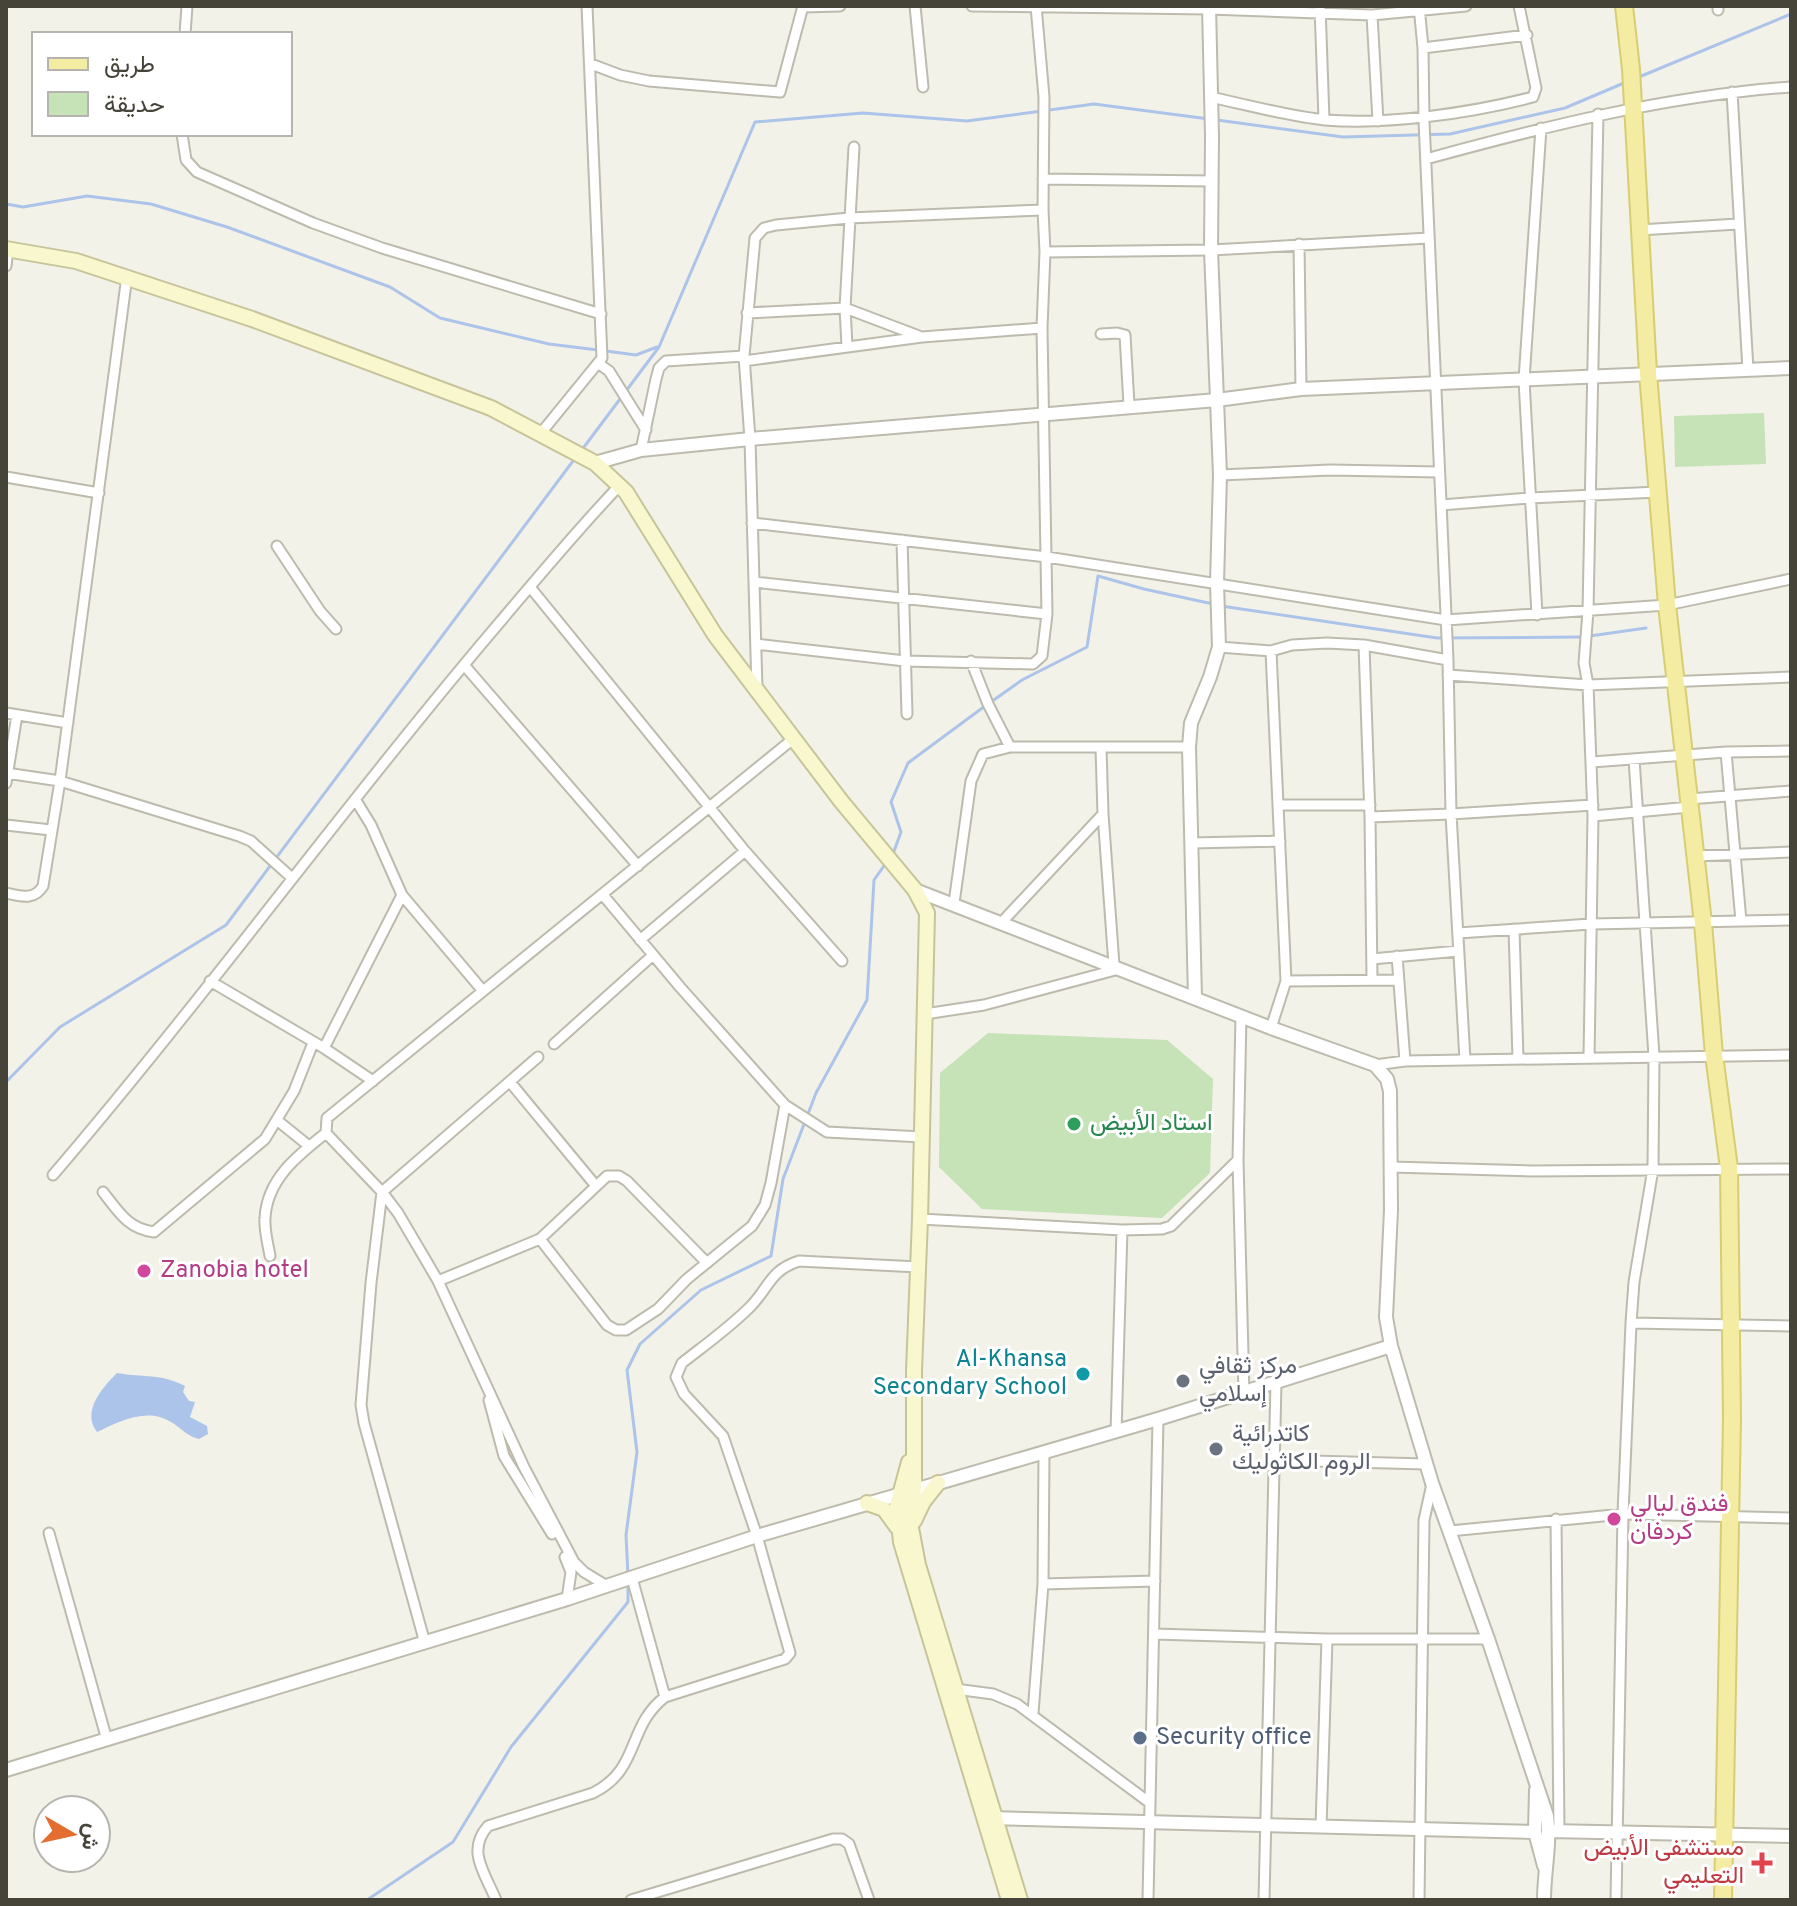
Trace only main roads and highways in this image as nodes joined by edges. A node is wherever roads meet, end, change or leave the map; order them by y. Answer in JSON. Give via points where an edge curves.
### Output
{"nodes":[{"id":1,"x":1624,"y":6,"type":"edge"},
{"id":2,"x":7,"y":249,"type":"edge"},
{"id":3,"x":912,"y":1450,"type":"junction"},
{"id":4,"x":938,"y":1483,"type":"road end"},
{"id":5,"x":867,"y":1503,"type":"road end"},
{"id":6,"x":904,"y":1528,"type":"junction"},
{"id":7,"x":989,"y":1818,"type":"junction"},
{"id":8,"x":1009,"y":1900,"type":"edge"},
{"id":9,"x":1020,"y":1900,"type":"edge"},
{"id":10,"x":1723,"y":1900,"type":"edge"}],
"edges":[{"from":1,"to":10,"type":"main road","via":[[1667,605],[1729,1168],[1731,1516]]},
{"from":2,"to":3,"type":"main road","via":[[127,276],[428,383],[541,433],[592,461],[620,485],[715,635],[915,890],[927,913]]},
{"from":3,"to":6,"type":"main road","via":[[914,1489]]},
{"from":3,"to":6,"type":"main road","via":[[898,1494]]},
{"from":4,"to":6,"type":"main road"},
{"from":5,"to":6,"type":"main road","via":[[884,1509]]},
{"from":6,"to":7,"type":"main road"},
{"from":6,"to":7,"type":"main road","via":[[907,1566]]},
{"from":7,"to":8,"type":"main road"},
{"from":7,"to":9,"type":"main road"}]}
